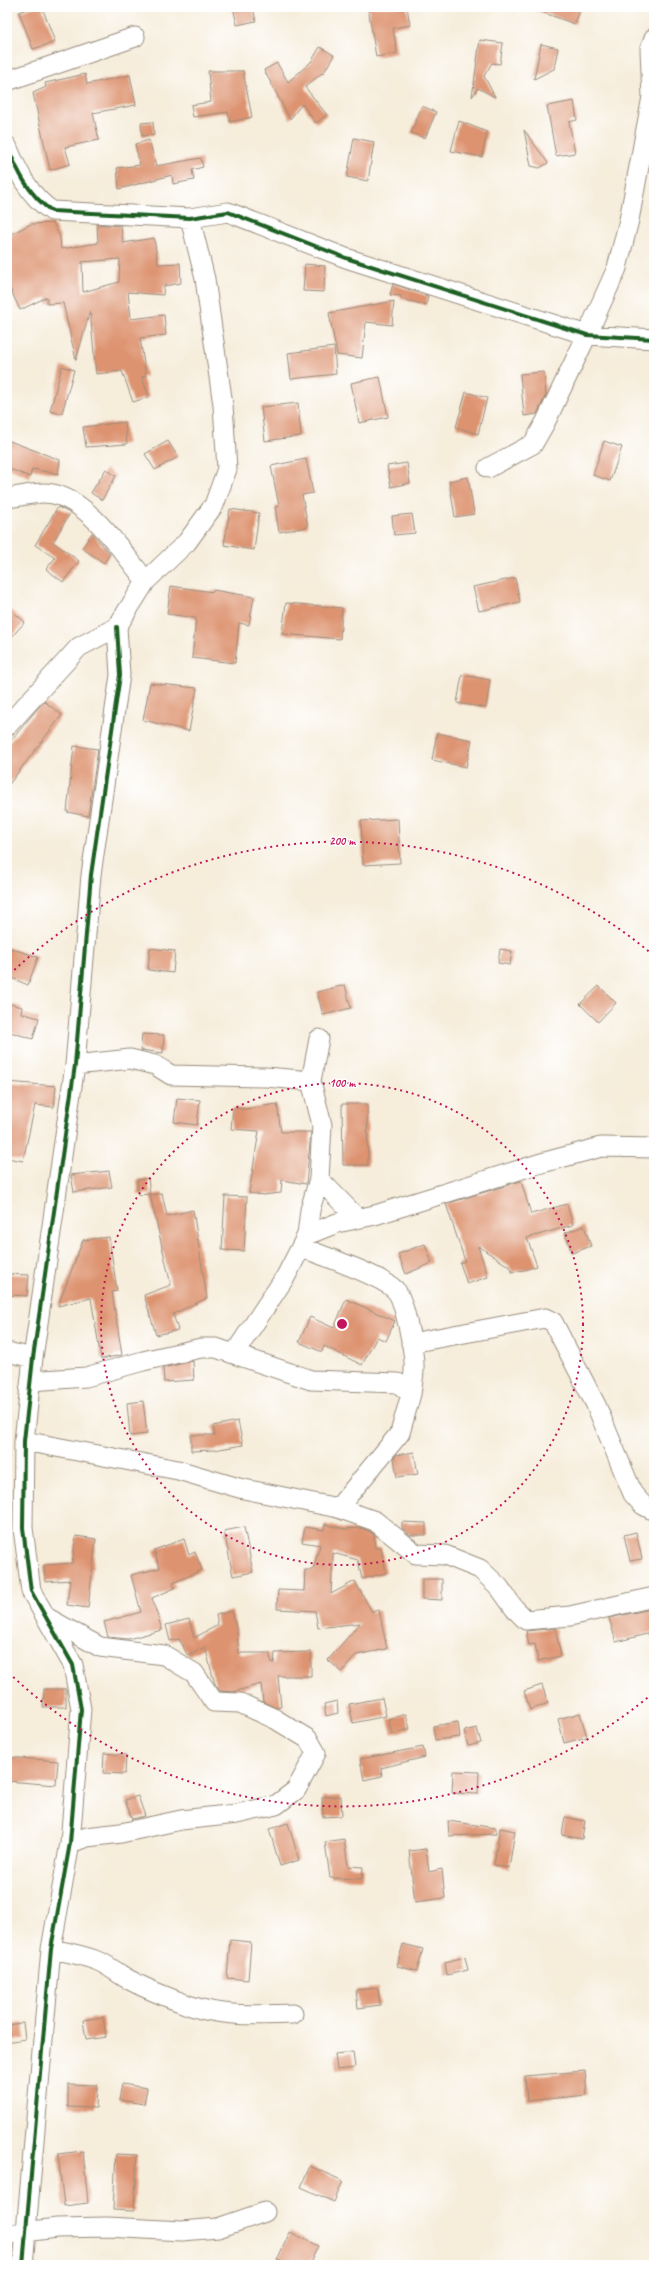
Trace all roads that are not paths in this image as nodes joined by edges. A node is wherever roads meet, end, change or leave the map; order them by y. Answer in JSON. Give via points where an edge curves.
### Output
{"nodes":[{"id":1,"x":135,"y":37,"type":"dead end"},
{"id":2,"x":654,"y":38,"type":"edge"},
{"id":3,"x":7,"y":81,"type":"edge"},
{"id":4,"x":7,"y":146,"type":"edge"},
{"id":5,"x":190,"y":218,"type":"junction"},
{"id":6,"x":587,"y":336,"type":"junction"},
{"id":7,"x":654,"y":339,"type":"edge"},
{"id":8,"x":488,"y":468,"type":"dead end"},
{"id":9,"x":7,"y":498,"type":"edge"},
{"id":10,"x":146,"y":581,"type":"junction"},
{"id":11,"x":117,"y":627,"type":"junction"},
{"id":12,"x":7,"y":726,"type":"edge"},
{"id":13,"x":319,"y":1039,"type":"dead end"},
{"id":14,"x":75,"y":1065,"type":"junction"},
{"id":15,"x":311,"y":1081,"type":"junction"},
{"id":16,"x":654,"y":1148,"type":"edge"},
{"id":17,"x":319,"y":1179,"type":"junction"},
{"id":18,"x":357,"y":1218,"type":"junction"},
{"id":19,"x":304,"y":1241,"type":"junction"},
{"id":20,"x":411,"y":1343,"type":"junction"},
{"id":21,"x":7,"y":1352,"type":"edge"},
{"id":22,"x":234,"y":1354,"type":"junction"},
{"id":23,"x":33,"y":1358,"type":"junction"},
{"id":24,"x":31,"y":1381,"type":"junction"},
{"id":25,"x":412,"y":1394,"type":"junction"},
{"id":26,"x":24,"y":1441,"type":"junction"},
{"id":27,"x":338,"y":1508,"type":"junction"},
{"id":28,"x":654,"y":1511,"type":"edge"},
{"id":29,"x":654,"y":1596,"type":"edge"},
{"id":30,"x":45,"y":1616,"type":"junction"},
{"id":31,"x":70,"y":1843,"type":"junction"},
{"id":32,"x":51,"y":1949,"type":"junction"},
{"id":33,"x":293,"y":2014,"type":"dead end"},
{"id":34,"x":265,"y":2212,"type":"dead end"},
{"id":35,"x":27,"y":2231,"type":"junction"},
{"id":36,"x":7,"y":2234,"type":"edge"},
{"id":37,"x":23,"y":2265,"type":"edge"}],
"edges":[{"from":1,"to":3,"type":"street"},
{"from":2,"to":6,"type":"street","via":[[650,49],[652,97],[629,220],[617,268]]},
{"from":4,"to":5,"type":"street","via":[[18,172],[41,204],[52,211]]},
{"from":5,"to":6,"type":"street","via":[[228,212],[346,258]]},
{"from":5,"to":10,"type":"street","via":[[205,279],[223,405],[226,469],[214,505],[187,542]]},
{"from":6,"to":7,"type":"street"},
{"from":6,"to":8,"type":"street","via":[[533,444]]},
{"from":9,"to":10,"type":"street","via":[[44,493],[74,502],[115,543]]},
{"from":10,"to":11,"type":"street"},
{"from":11,"to":12,"type":"street","via":[[79,648]]},
{"from":11,"to":14,"type":"street","via":[[120,675],[91,875]]},
{"from":13,"to":15,"type":"street"},
{"from":14,"to":15,"type":"street","via":[[130,1059],[155,1065],[171,1075],[266,1077]]},
{"from":14,"to":23,"type":"street"},
{"from":15,"to":17,"type":"street","via":[[322,1125]]},
{"from":16,"to":18,"type":"street","via":[[601,1147],[375,1215]]},
{"from":17,"to":18,"type":"street"},
{"from":17,"to":19,"type":"street"},
{"from":18,"to":19,"type":"street","via":[[337,1223]]},
{"from":19,"to":20,"type":"street","via":[[384,1282],[396,1292]]},
{"from":19,"to":22,"type":"street","via":[[286,1276]]},
{"from":20,"to":25,"type":"street","via":[[414,1368]]},
{"from":20,"to":28,"type":"street","via":[[545,1318],[553,1322],[596,1404],[633,1494],[643,1505]]},
{"from":21,"to":23,"type":"street"},
{"from":22,"to":24,"type":"street","via":[[216,1348],[201,1348],[86,1377]]},
{"from":22,"to":25,"type":"street","via":[[311,1380],[398,1383]]},
{"from":23,"to":24,"type":"street"},
{"from":24,"to":26,"type":"street"},
{"from":25,"to":27,"type":"street","via":[[400,1433]]},
{"from":26,"to":27,"type":"street","via":[[178,1470],[239,1488]]},
{"from":26,"to":30,"type":"street","via":[[23,1528],[31,1591]]},
{"from":27,"to":29,"type":"street","via":[[375,1522],[416,1554],[445,1555],[480,1569],[499,1587],[526,1620],[570,1616]]},
{"from":30,"to":31,"type":"street","via":[[73,1665],[81,1709]]},
{"from":30,"to":31,"type":"street","via":[[100,1647],[164,1655],[194,1674],[214,1702],[240,1703],[275,1719],[308,1739],[316,1753],[296,1790],[276,1805],[237,1814],[181,1820],[121,1833],[87,1837]]},
{"from":31,"to":32,"type":"street"},
{"from":32,"to":33,"type":"street","via":[[74,1953],[99,1962],[127,1979],[188,2005],[215,2013],[244,2016]]},
{"from":32,"to":35,"type":"street"},
{"from":34,"to":35,"type":"street","via":[[218,2228],[182,2231],[126,2227]]},
{"from":35,"to":36,"type":"street"},
{"from":35,"to":37,"type":"street"}]}
